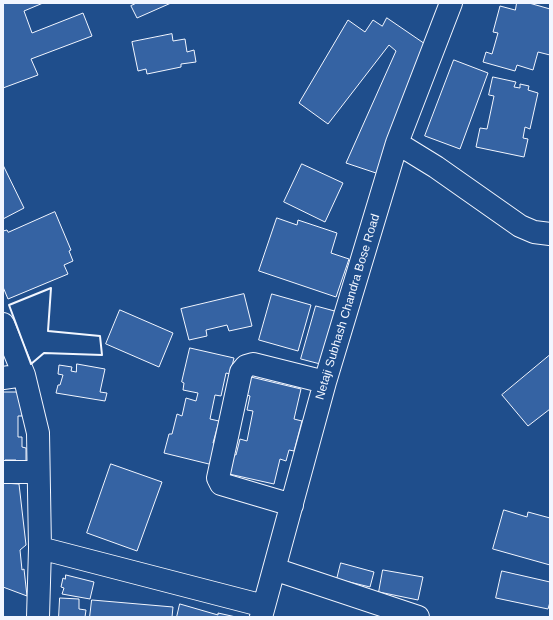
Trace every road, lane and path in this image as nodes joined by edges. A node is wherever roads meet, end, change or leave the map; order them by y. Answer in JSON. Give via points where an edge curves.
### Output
{"nodes":[{"id":1,"x":451,"y":3,"type":"edge"},
{"id":2,"x":397,"y":143,"type":"junction"},
{"id":3,"x":550,"y":234,"type":"edge"},
{"id":4,"x":3,"y":324,"type":"edge"},
{"id":5,"x":13,"y":376,"type":"edge"},
{"id":6,"x":325,"y":382,"type":"junction"},
{"id":7,"x":3,"y":472,"type":"edge"},
{"id":8,"x":38,"y":472,"type":"junction"},
{"id":9,"x":292,"y":505,"type":"junction"},
{"id":10,"x":40,"y":548,"type":"junction"},
{"id":11,"x":274,"y":569,"type":"junction"},
{"id":12,"x":263,"y":612,"type":"edge"},
{"id":13,"x":38,"y":617,"type":"edge"},
{"id":14,"x":418,"y":617,"type":"edge"}],
"edges":[{"from":1,"to":2,"type":"street","name":"Netaji Subhash Chandra Bose Road"},
{"from":2,"to":3,"type":"street","via":[[520,226],[534,232]]},
{"from":2,"to":6,"type":"street","name":"Netaji Subhash Chandra Bose Road"},
{"from":4,"to":5,"type":"street"},
{"from":5,"to":8,"type":"street","via":[[38,433]]},
{"from":6,"to":9,"type":"street","name":"Netaji Subhash Chandra Bose Road"},
{"from":6,"to":9,"type":"street","via":[[253,364],[246,366],[242,372],[218,478],[221,484]]},
{"from":7,"to":8,"type":"street"},
{"from":8,"to":10,"type":"street"},
{"from":9,"to":11,"type":"street","name":"Netaji Subhash Chandra Bose Road"},
{"from":10,"to":12,"type":"street"},
{"from":10,"to":13,"type":"street"},
{"from":11,"to":12,"type":"street","name":"Netaji Subhash Chandra Bose Road"},
{"from":11,"to":14,"type":"street"}]}
